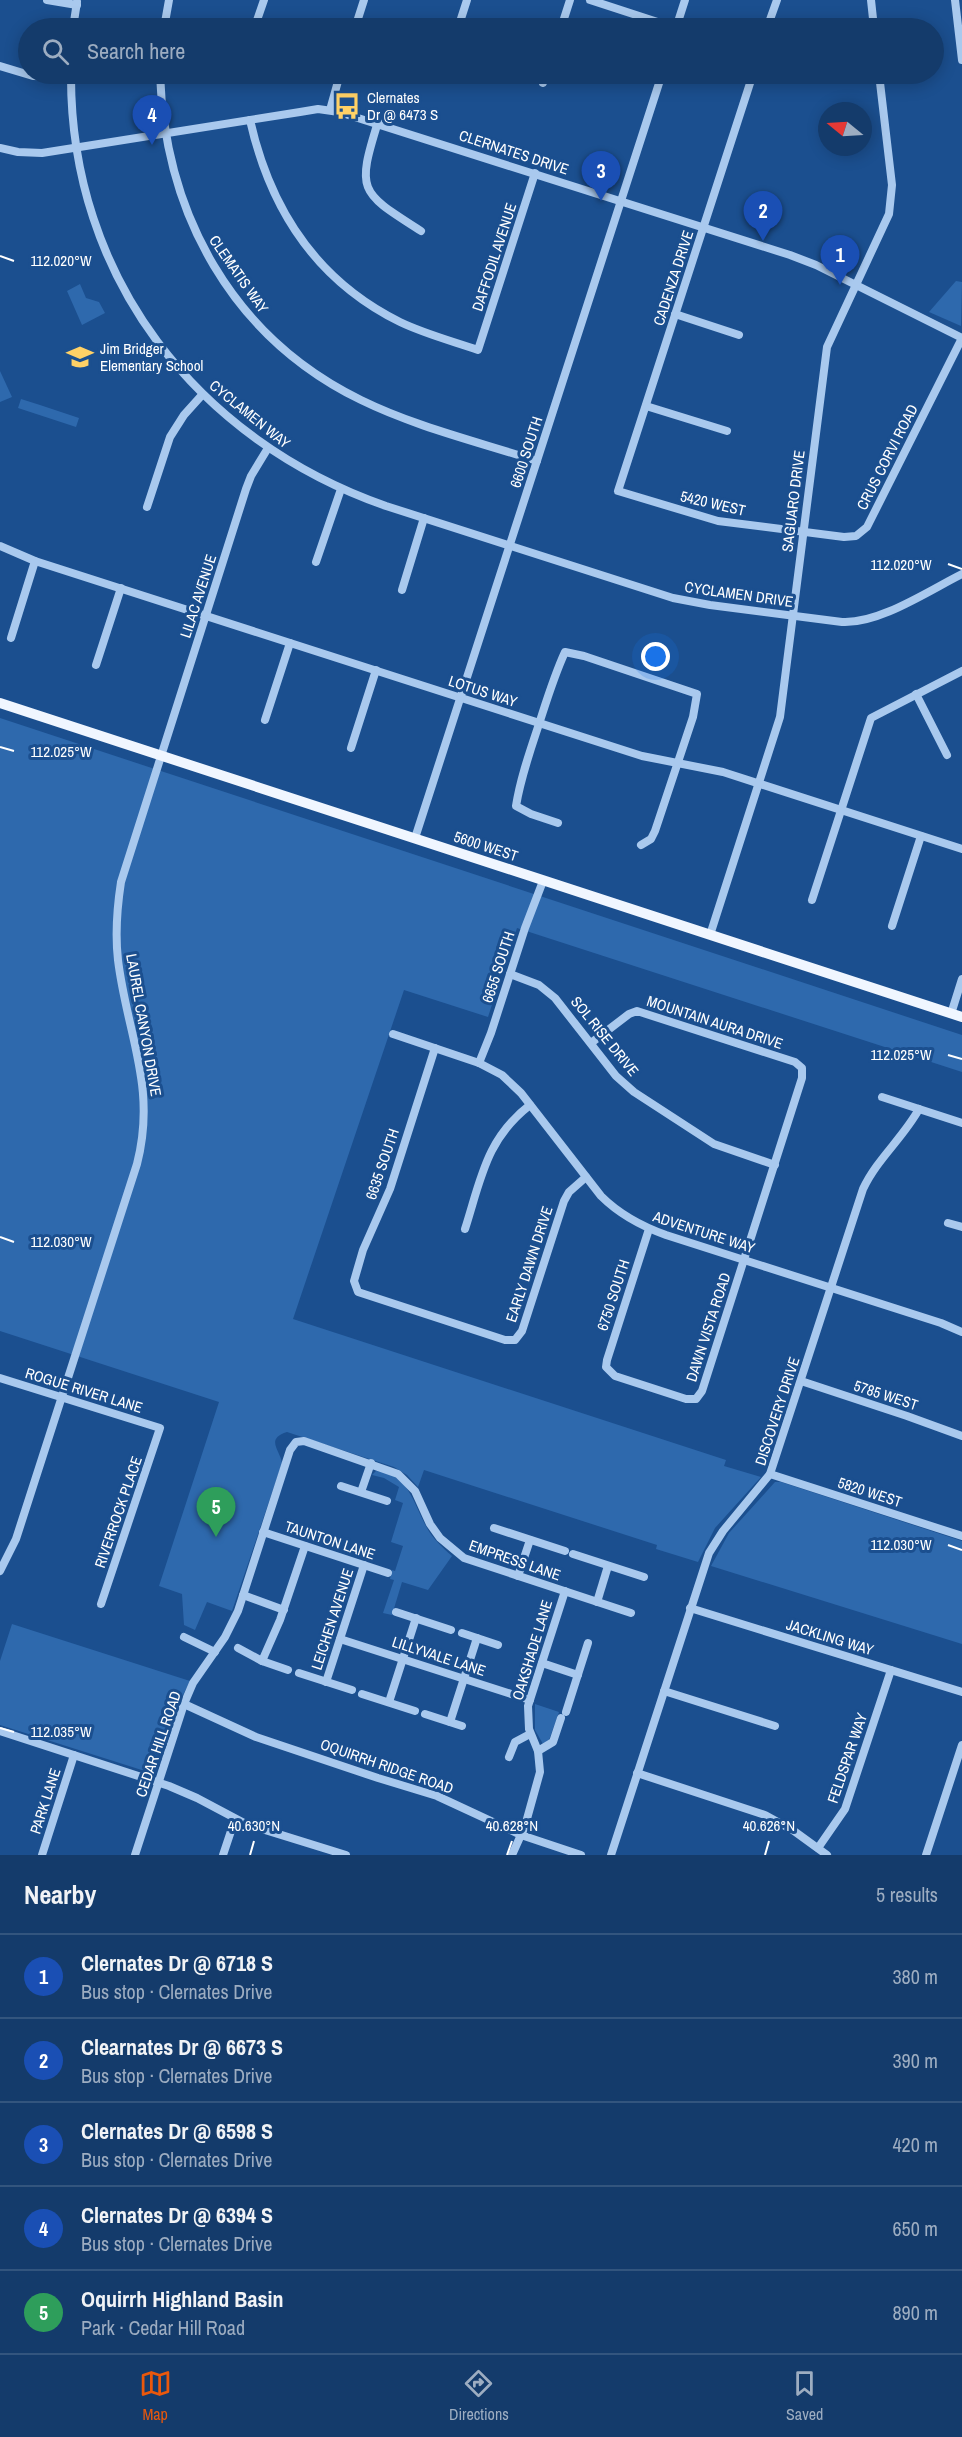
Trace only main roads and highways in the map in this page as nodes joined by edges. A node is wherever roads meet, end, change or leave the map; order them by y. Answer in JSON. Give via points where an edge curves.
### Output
{"nodes":[{"id":1,"x":0,"y":703,"type":"edge"},
{"id":2,"x":962,"y":1017,"type":"edge"}],
"edges":[{"from":1,"to":2,"type":"main road","name":"5600 WEST"}]}
